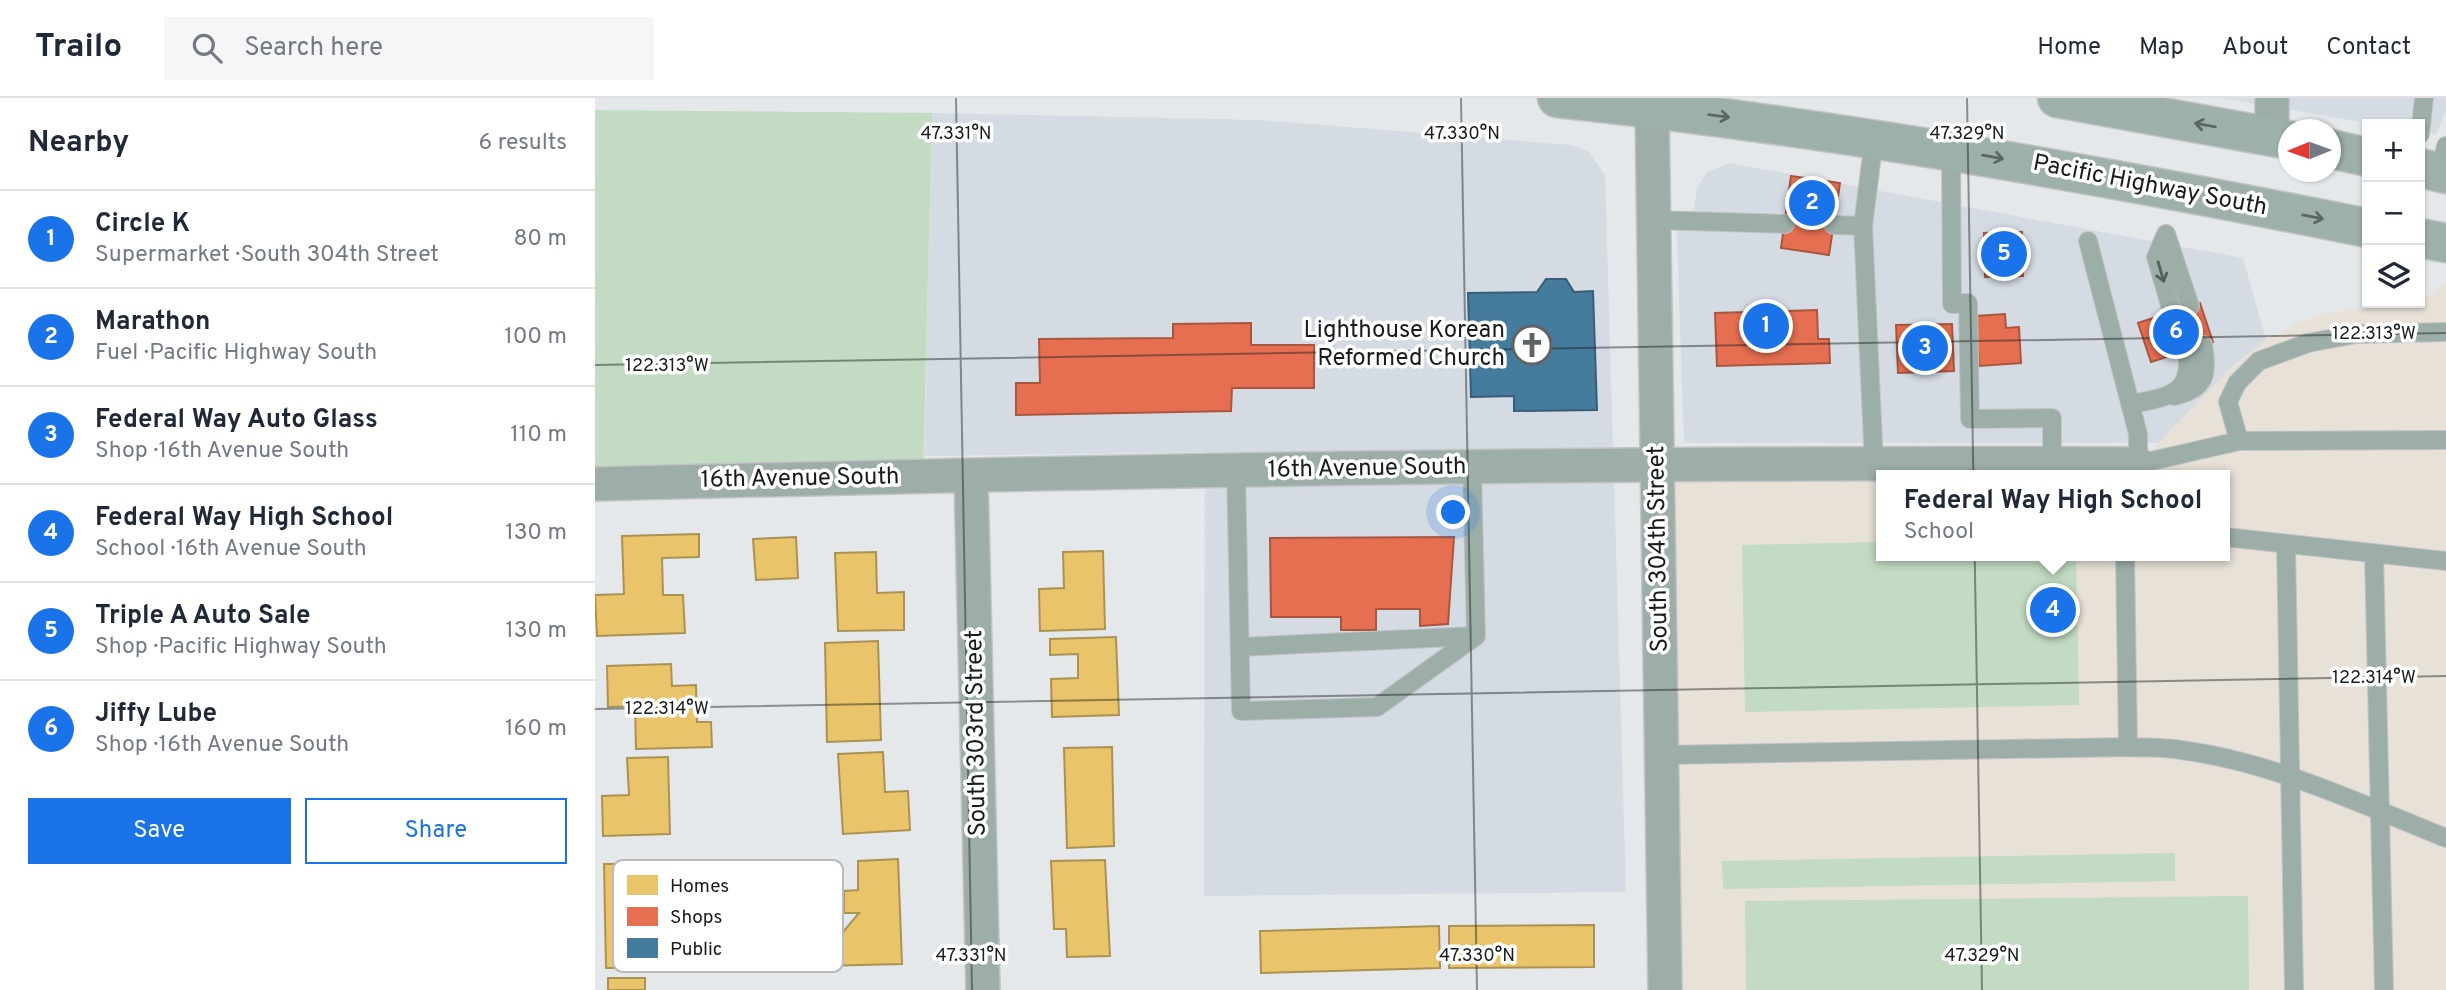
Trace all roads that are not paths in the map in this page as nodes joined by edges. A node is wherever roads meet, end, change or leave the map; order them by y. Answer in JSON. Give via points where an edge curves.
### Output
{"nodes":[{"id":1,"x":1557,"y":98,"type":"edge"},
{"id":2,"x":2057,"y":98,"type":"edge"},
{"id":3,"x":2272,"y":98,"type":"edge"},
{"id":4,"x":2424,"y":98,"type":"edge"},
{"id":5,"x":1652,"y":108,"type":"junction"},
{"id":6,"x":2422,"y":119,"type":"edge"},
{"id":7,"x":2278,"y":129,"type":"edge"},
{"id":8,"x":1874,"y":139,"type":"junction"},
{"id":9,"x":2278,"y":139,"type":"edge"},
{"id":10,"x":1951,"y":150,"type":"junction"},
{"id":11,"x":2341,"y":151,"type":"edge"},
{"id":12,"x":2362,"y":156,"type":"edge"},
{"id":13,"x":1654,"y":220,"type":"junction"},
{"id":14,"x":1784,"y":224,"type":"dead end"},
{"id":15,"x":1833,"y":225,"type":"dead end"},
{"id":16,"x":1863,"y":226,"type":"junction"},
{"id":17,"x":2362,"y":227,"type":"edge"},
{"id":18,"x":2425,"y":239,"type":"edge"},
{"id":19,"x":2088,"y":241,"type":"dead end"},
{"id":20,"x":2446,"y":243,"type":"edge"},
{"id":21,"x":2190,"y":306,"type":"dead end"},
{"id":22,"x":2172,"y":312,"type":"dead end"},
{"id":23,"x":2446,"y":332,"type":"edge"},
{"id":24,"x":2195,"y":348,"type":"dead end"},
{"id":25,"x":2131,"y":404,"type":"junction"},
{"id":26,"x":2446,"y":440,"type":"edge"},
{"id":27,"x":2238,"y":441,"type":"junction"},
{"id":28,"x":1658,"y":464,"type":"junction"},
{"id":29,"x":1874,"y":464,"type":"junction"},
{"id":30,"x":2052,"y":464,"type":"junction"},
{"id":31,"x":1472,"y":468,"type":"junction"},
{"id":32,"x":2129,"y":468,"type":"edge"},
{"id":33,"x":1236,"y":471,"type":"junction"},
{"id":34,"x":971,"y":476,"type":"junction"},
{"id":35,"x":595,"y":484,"type":"edge"},
{"id":36,"x":2230,"y":538,"type":"edge"},
{"id":37,"x":2286,"y":544,"type":"junction"},
{"id":38,"x":2374,"y":553,"type":"junction"},
{"id":39,"x":2125,"y":561,"type":"edge"},
{"id":40,"x":2446,"y":561,"type":"edge"},
{"id":41,"x":1476,"y":636,"type":"junction"},
{"id":42,"x":1240,"y":647,"type":"junction"},
{"id":43,"x":2128,"y":747,"type":"junction"},
{"id":44,"x":1661,"y":755,"type":"junction"},
{"id":45,"x":2290,"y":778,"type":"junction"},
{"id":46,"x":2380,"y":811,"type":"junction"},
{"id":47,"x":2446,"y":838,"type":"edge"},
{"id":48,"x":983,"y":990,"type":"edge"},
{"id":49,"x":1665,"y":990,"type":"edge"},
{"id":50,"x":2294,"y":990,"type":"edge"},
{"id":51,"x":2384,"y":990,"type":"edge"}],
"edges":[{"from":1,"to":5,"type":"main road","name":"Pacific Highway South"},
{"from":9,"to":2,"type":"main road","one_way":true},
{"from":3,"to":7,"type":"street"},
{"from":4,"to":6,"type":"lane"},
{"from":5,"to":8,"type":"main road","name":"Pacific Highway South","one_way":true},
{"from":5,"to":13,"type":"street","name":"South 304th Street"},
{"from":8,"to":10,"type":"main road","name":"Pacific Highway South"},
{"from":8,"to":16,"type":"lane"},
{"from":10,"to":17,"type":"main road","name":"Pacific Highway South","one_way":true},
{"from":10,"to":30,"type":"lane","via":[[1952,303],[1968,303],[1970,419],[2052,418]]},
{"from":11,"to":12,"type":"main road"},
{"from":13,"to":14,"type":"lane"},
{"from":13,"to":28,"type":"street","name":"South 304th Street"},
{"from":15,"to":16,"type":"lane"},
{"from":16,"to":29,"type":"lane"},
{"from":18,"to":20,"type":"main road"},
{"from":19,"to":25,"type":"lane"},
{"from":21,"to":22,"type":"lane","one_way":true,"via":[[2166,233],[2157,257]]},
{"from":23,"to":27,"type":"lane","via":[[2356,334],[2308,343],[2259,361],[2228,402]]},
{"from":24,"to":25,"type":"lane","via":[[2183,384],[2167,397]]},
{"from":25,"to":32,"type":"lane","via":[[2138,434]]},
{"from":26,"to":27,"type":"lane"},
{"from":27,"to":32,"type":"lane"},
{"from":28,"to":29,"type":"street","name":"16th Avenue South"},
{"from":28,"to":31,"type":"street","name":"16th Avenue South"},
{"from":28,"to":44,"type":"street","name":"South 304th Street"},
{"from":29,"to":30,"type":"street","name":"16th Avenue South"},
{"from":30,"to":32,"type":"street","name":"16th Avenue South"},
{"from":31,"to":33,"type":"street","name":"16th Avenue South"},
{"from":31,"to":41,"type":"lane"},
{"from":33,"to":34,"type":"street","name":"16th Avenue South"},
{"from":33,"to":42,"type":"lane"},
{"from":34,"to":35,"type":"street","name":"16th Avenue South"},
{"from":34,"to":48,"type":"street","name":"South 303rd Street"},
{"from":36,"to":37,"type":"lane"},
{"from":37,"to":38,"type":"lane"},
{"from":37,"to":45,"type":"lane"},
{"from":38,"to":40,"type":"lane"},
{"from":38,"to":46,"type":"lane"},
{"from":39,"to":43,"type":"lane"},
{"from":41,"to":42,"type":"lane"},
{"from":41,"to":42,"type":"lane","via":[[1377,706],[1241,711]]},
{"from":43,"to":44,"type":"lane"},
{"from":43,"to":45,"type":"lane","via":[[2222,757]]},
{"from":44,"to":49,"type":"street","name":"South 304th Street"},
{"from":45,"to":46,"type":"lane"},
{"from":45,"to":50,"type":"lane"},
{"from":46,"to":47,"type":"lane"},
{"from":46,"to":51,"type":"lane"}]}
